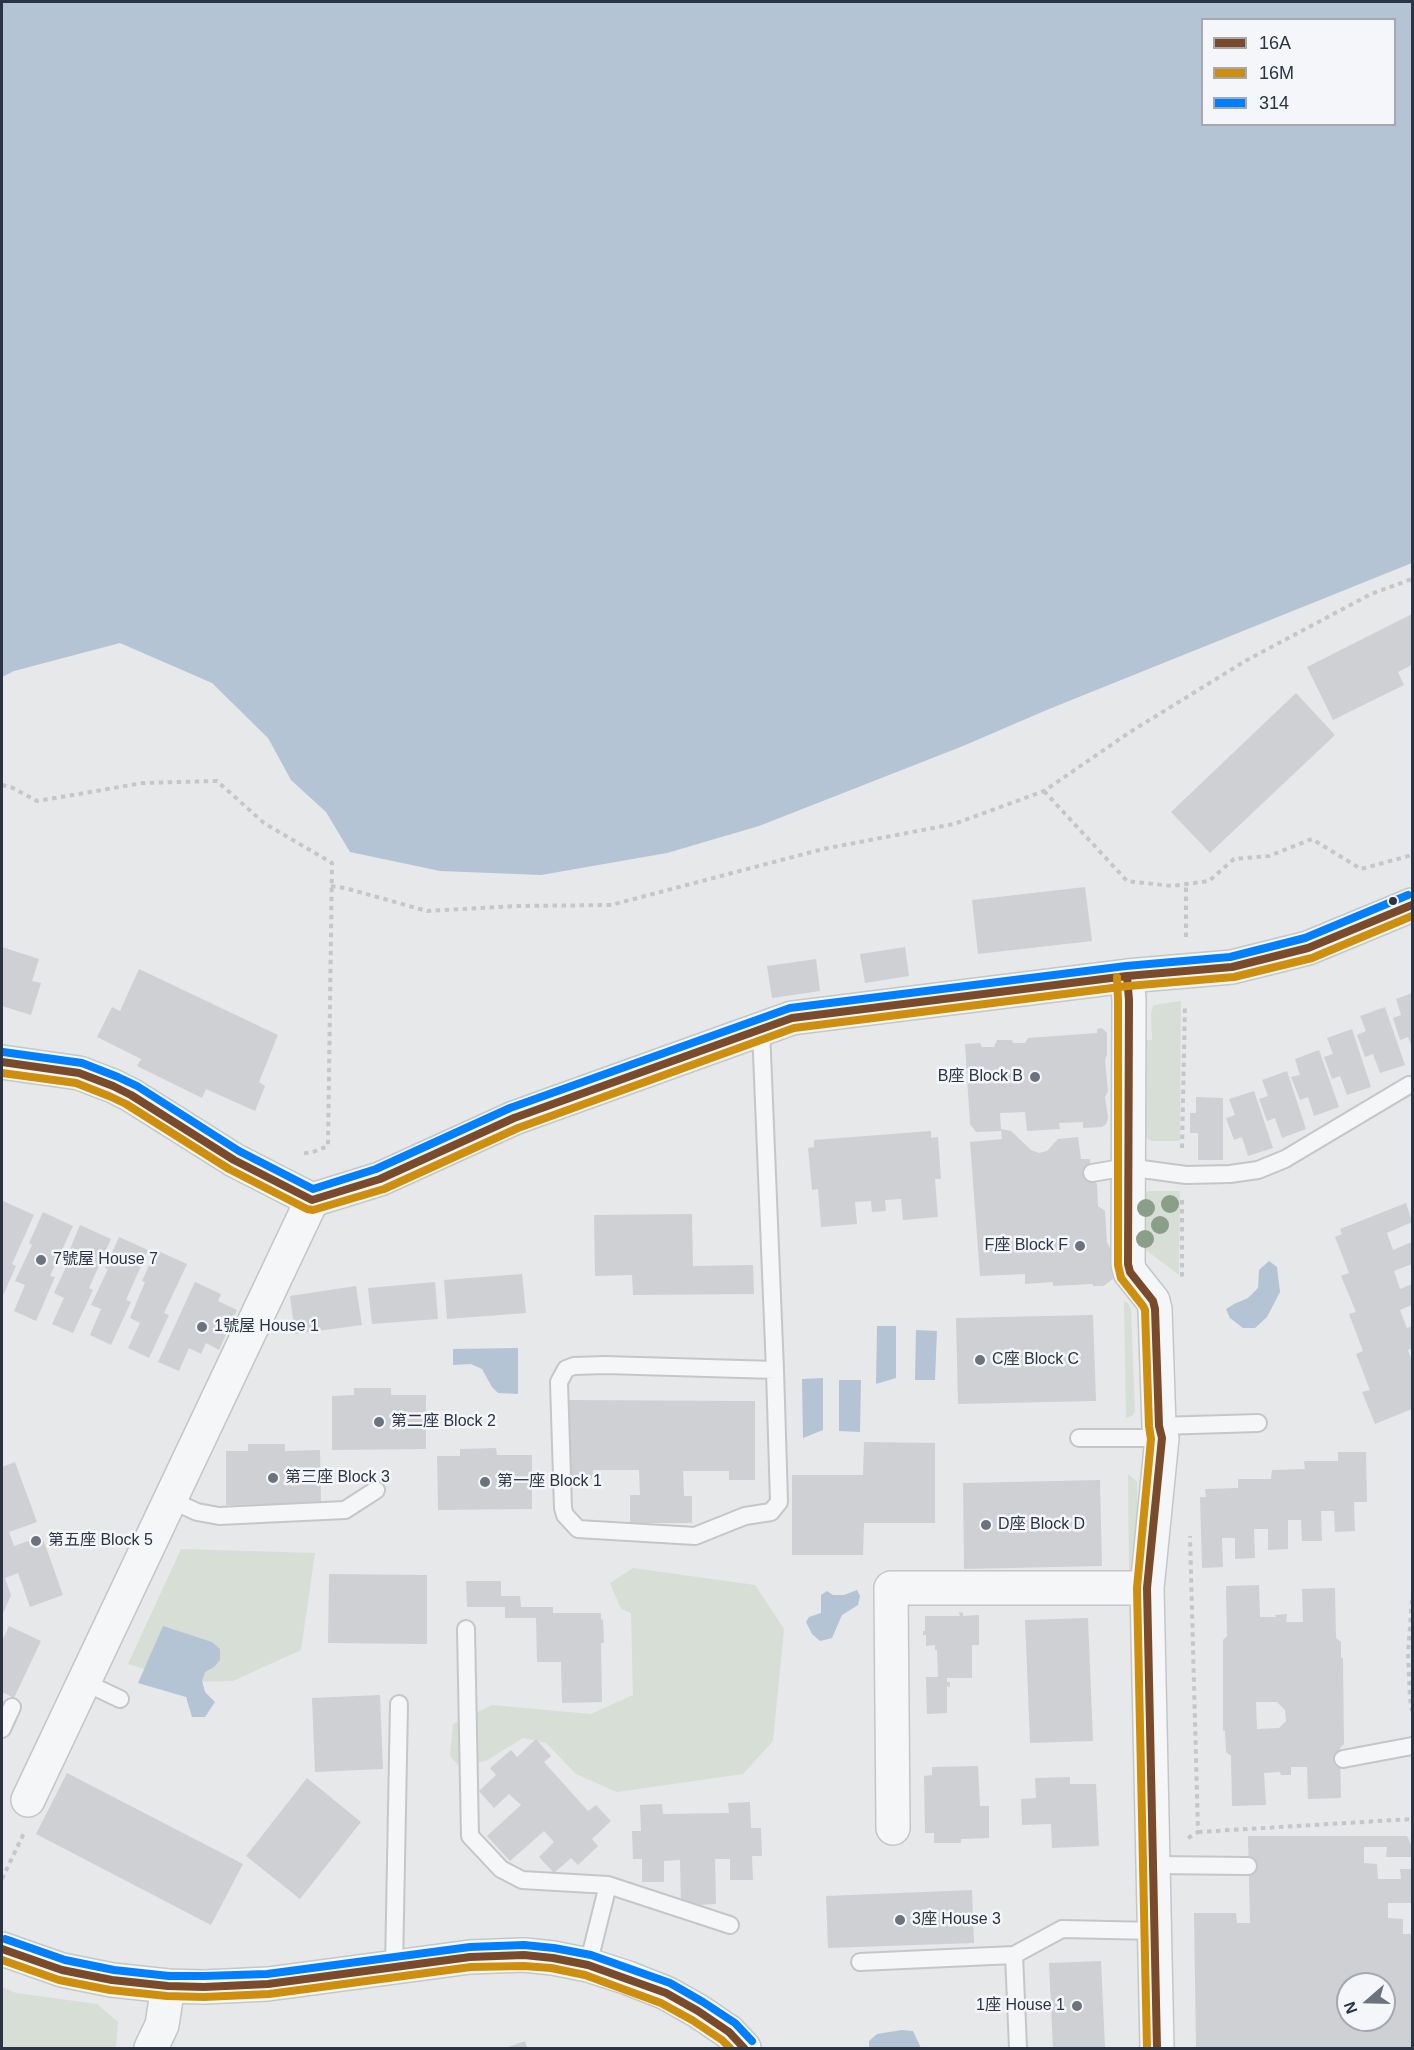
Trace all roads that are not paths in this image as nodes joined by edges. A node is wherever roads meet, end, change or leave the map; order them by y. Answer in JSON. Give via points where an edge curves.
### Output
{"nodes":[{"id":1,"x":1413,"y":905,"type":"edge"},
{"id":2,"x":1127,"y":976,"type":"junction"},
{"id":3,"x":761,"y":1029,"type":"junction"},
{"id":4,"x":2,"y":1062,"type":"edge"},
{"id":5,"x":1409,"y":1085,"type":"dead end"},
{"id":6,"x":1128,"y":1167,"type":"junction"},
{"id":7,"x":1092,"y":1173,"type":"dead end"},
{"id":8,"x":312,"y":1200,"type":"junction"},
{"id":9,"x":775,"y":1370,"type":"junction"},
{"id":10,"x":1258,"y":1423,"type":"dead end"},
{"id":11,"x":1160,"y":1432,"type":"junction"},
{"id":12,"x":1079,"y":1438,"type":"dead end"},
{"id":13,"x":171,"y":1486,"type":"junction"},
{"id":14,"x":376,"y":1490,"type":"dead end"},
{"id":15,"x":1147,"y":1588,"type":"junction"},
{"id":16,"x":466,"y":1629,"type":"dead end"},
{"id":17,"x":84,"y":1682,"type":"junction"},
{"id":18,"x":120,"y":1700,"type":"dead end"},
{"id":19,"x":399,"y":1704,"type":"dead end"},
{"id":20,"x":12,"y":1707,"type":"dead end"},
{"id":21,"x":2,"y":1729,"type":"edge"},
{"id":22,"x":1413,"y":1746,"type":"edge"},
{"id":23,"x":1343,"y":1759,"type":"dead end"},
{"id":24,"x":28,"y":1800,"type":"dead end"},
{"id":25,"x":893,"y":1828,"type":"dead end"},
{"id":26,"x":1154,"y":1865,"type":"junction"},
{"id":27,"x":1248,"y":1866,"type":"dead end"},
{"id":28,"x":608,"y":1885,"type":"junction"},
{"id":29,"x":730,"y":1925,"type":"dead end"},
{"id":30,"x":1156,"y":1931,"type":"junction"},
{"id":31,"x":2,"y":1949,"type":"edge"},
{"id":32,"x":1014,"y":1954,"type":"junction"},
{"id":33,"x":860,"y":1962,"type":"dead end"},
{"id":34,"x":588,"y":1965,"type":"junction"},
{"id":35,"x":394,"y":1967,"type":"junction"},
{"id":36,"x":168,"y":1986,"type":"junction"},
{"id":37,"x":157,"y":2046,"type":"edge"},
{"id":38,"x":744,"y":2049,"type":"edge"},
{"id":39,"x":1018,"y":2049,"type":"edge"},
{"id":40,"x":1157,"y":2049,"type":"edge"}],
"edges":[{"from":1,"to":2,"type":"street","via":[[1308,948],[1232,967]]},
{"from":2,"to":3,"type":"street","via":[[792,1018]]},
{"from":2,"to":6,"type":"street"},
{"from":3,"to":8,"type":"street","via":[[514,1118],[380,1179]]},
{"from":3,"to":9,"type":"lane"},
{"from":4,"to":8,"type":"street","via":[[79,1074],[112,1086],[234,1160]]},
{"from":5,"to":6,"type":"lane","via":[[1286,1159],[1258,1170],[1186,1175]]},
{"from":6,"to":7,"type":"lane"},
{"from":6,"to":11,"type":"street","via":[[1128,1264],[1155,1309]]},
{"from":8,"to":13,"type":"street"},
{"from":9,"to":9,"type":"lane","via":[[606,1365],[566,1369],[559,1382],[565,1515],[578,1529],[695,1536],[745,1516],[771,1512],[779,1502]]},
{"from":10,"to":11,"type":"lane"},
{"from":11,"to":12,"type":"lane"},
{"from":11,"to":15,"type":"street"},
{"from":13,"to":14,"type":"lane","via":[[197,1512],[219,1516],[345,1510]]},
{"from":13,"to":17,"type":"street"},
{"from":15,"to":25,"type":"street","via":[[891,1588]]},
{"from":15,"to":26,"type":"street"},
{"from":16,"to":28,"type":"lane","via":[[470,1836],[501,1869],[522,1880]]},
{"from":17,"to":18,"type":"lane"},
{"from":17,"to":24,"type":"street"},
{"from":19,"to":35,"type":"lane"},
{"from":20,"to":21,"type":"lane"},
{"from":22,"to":23,"type":"lane"},
{"from":26,"to":27,"type":"lane"},
{"from":26,"to":30,"type":"street"},
{"from":28,"to":29,"type":"lane"},
{"from":28,"to":34,"type":"lane"},
{"from":30,"to":32,"type":"lane","via":[[1062,1929]]},
{"from":30,"to":40,"type":"street"},
{"from":31,"to":36,"type":"main road","via":[[62,1970]]},
{"from":32,"to":33,"type":"lane"},
{"from":32,"to":39,"type":"lane"},
{"from":34,"to":35,"type":"main road","via":[[524,1955]]},
{"from":34,"to":38,"type":"main road","via":[[666,1993],[729,2032]]},
{"from":35,"to":36,"type":"main road","via":[[240,1986]]},
{"from":36,"to":37,"type":"street"}]}
